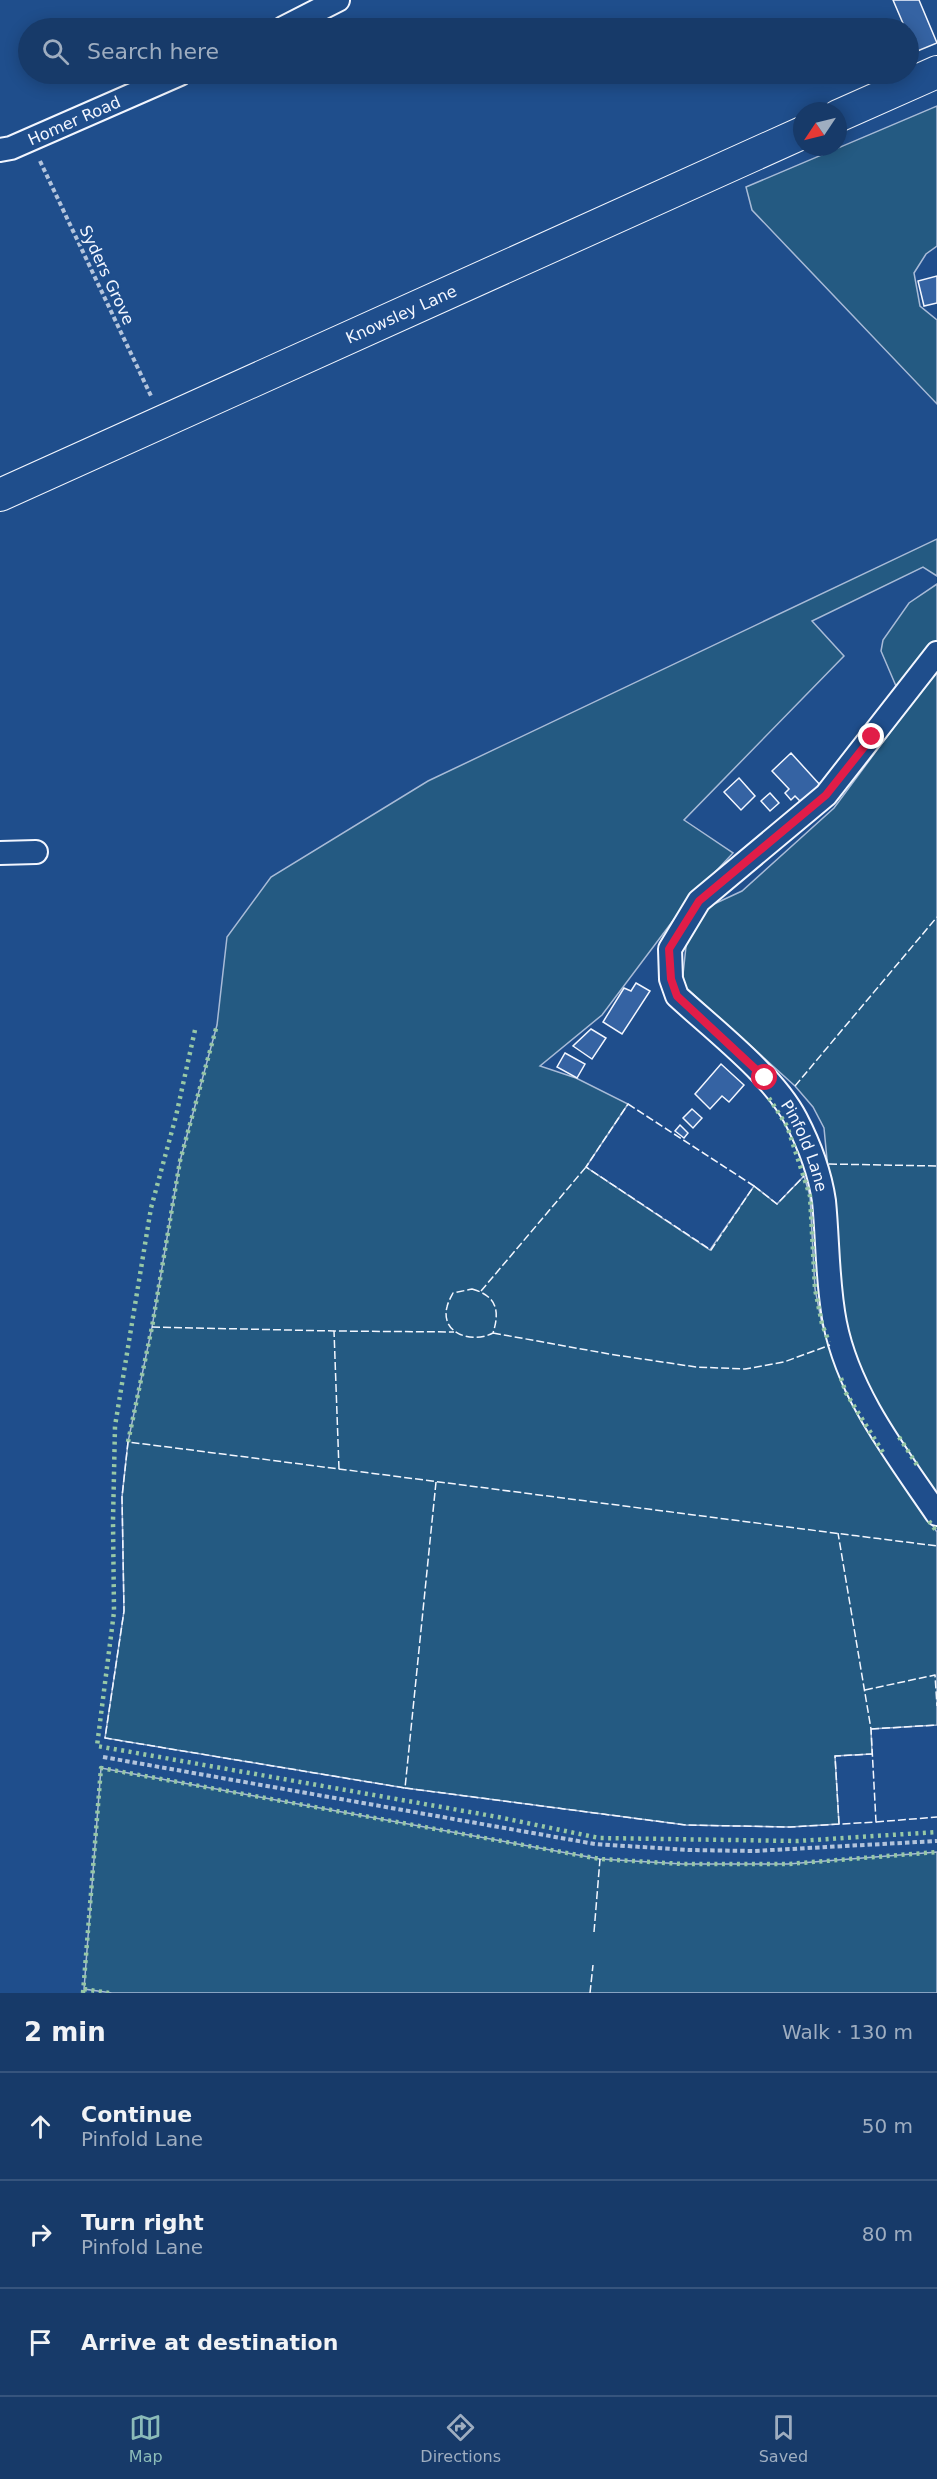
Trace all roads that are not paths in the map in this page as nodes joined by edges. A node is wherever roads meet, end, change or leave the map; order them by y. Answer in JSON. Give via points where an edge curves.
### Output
{"nodes":[{"id":1,"x":338,"y":0,"type":"edge"},
{"id":2,"x":303,"y":18,"type":"edge"},
{"id":3,"x":937,"y":72,"type":"edge"},
{"id":4,"x":919,"y":80,"type":"edge"},
{"id":5,"x":157,"y":84,"type":"edge"},
{"id":6,"x":910,"y":84,"type":"edge"},
{"id":7,"x":847,"y":112,"type":"edge"},
{"id":8,"x":793,"y":137,"type":"edge"},
{"id":9,"x":0,"y":150,"type":"edge"},
{"id":10,"x":0,"y":495,"type":"edge"},
{"id":11,"x":937,"y":653,"type":"edge"},
{"id":12,"x":36,"y":852,"type":"dead end"},
{"id":13,"x":0,"y":853,"type":"edge"},
{"id":14,"x":937,"y":1514,"type":"edge"}],
"edges":[{"from":1,"to":2,"type":"street"},
{"from":3,"to":4,"type":"main road"},
{"from":5,"to":9,"type":"street","name":"Homer Road"},
{"from":6,"to":7,"type":"main road"},
{"from":8,"to":10,"type":"main road","name":"Knowsley Lane"},
{"from":11,"to":14,"type":"street","name":"Pinfold Lane","via":[[826,795],[699,901],[669,949],[671,979],[677,996],[765,1078],[797,1120],[824,1199],[835,1324],[846,1361],[867,1405]]},
{"from":12,"to":13,"type":"street"}]}
